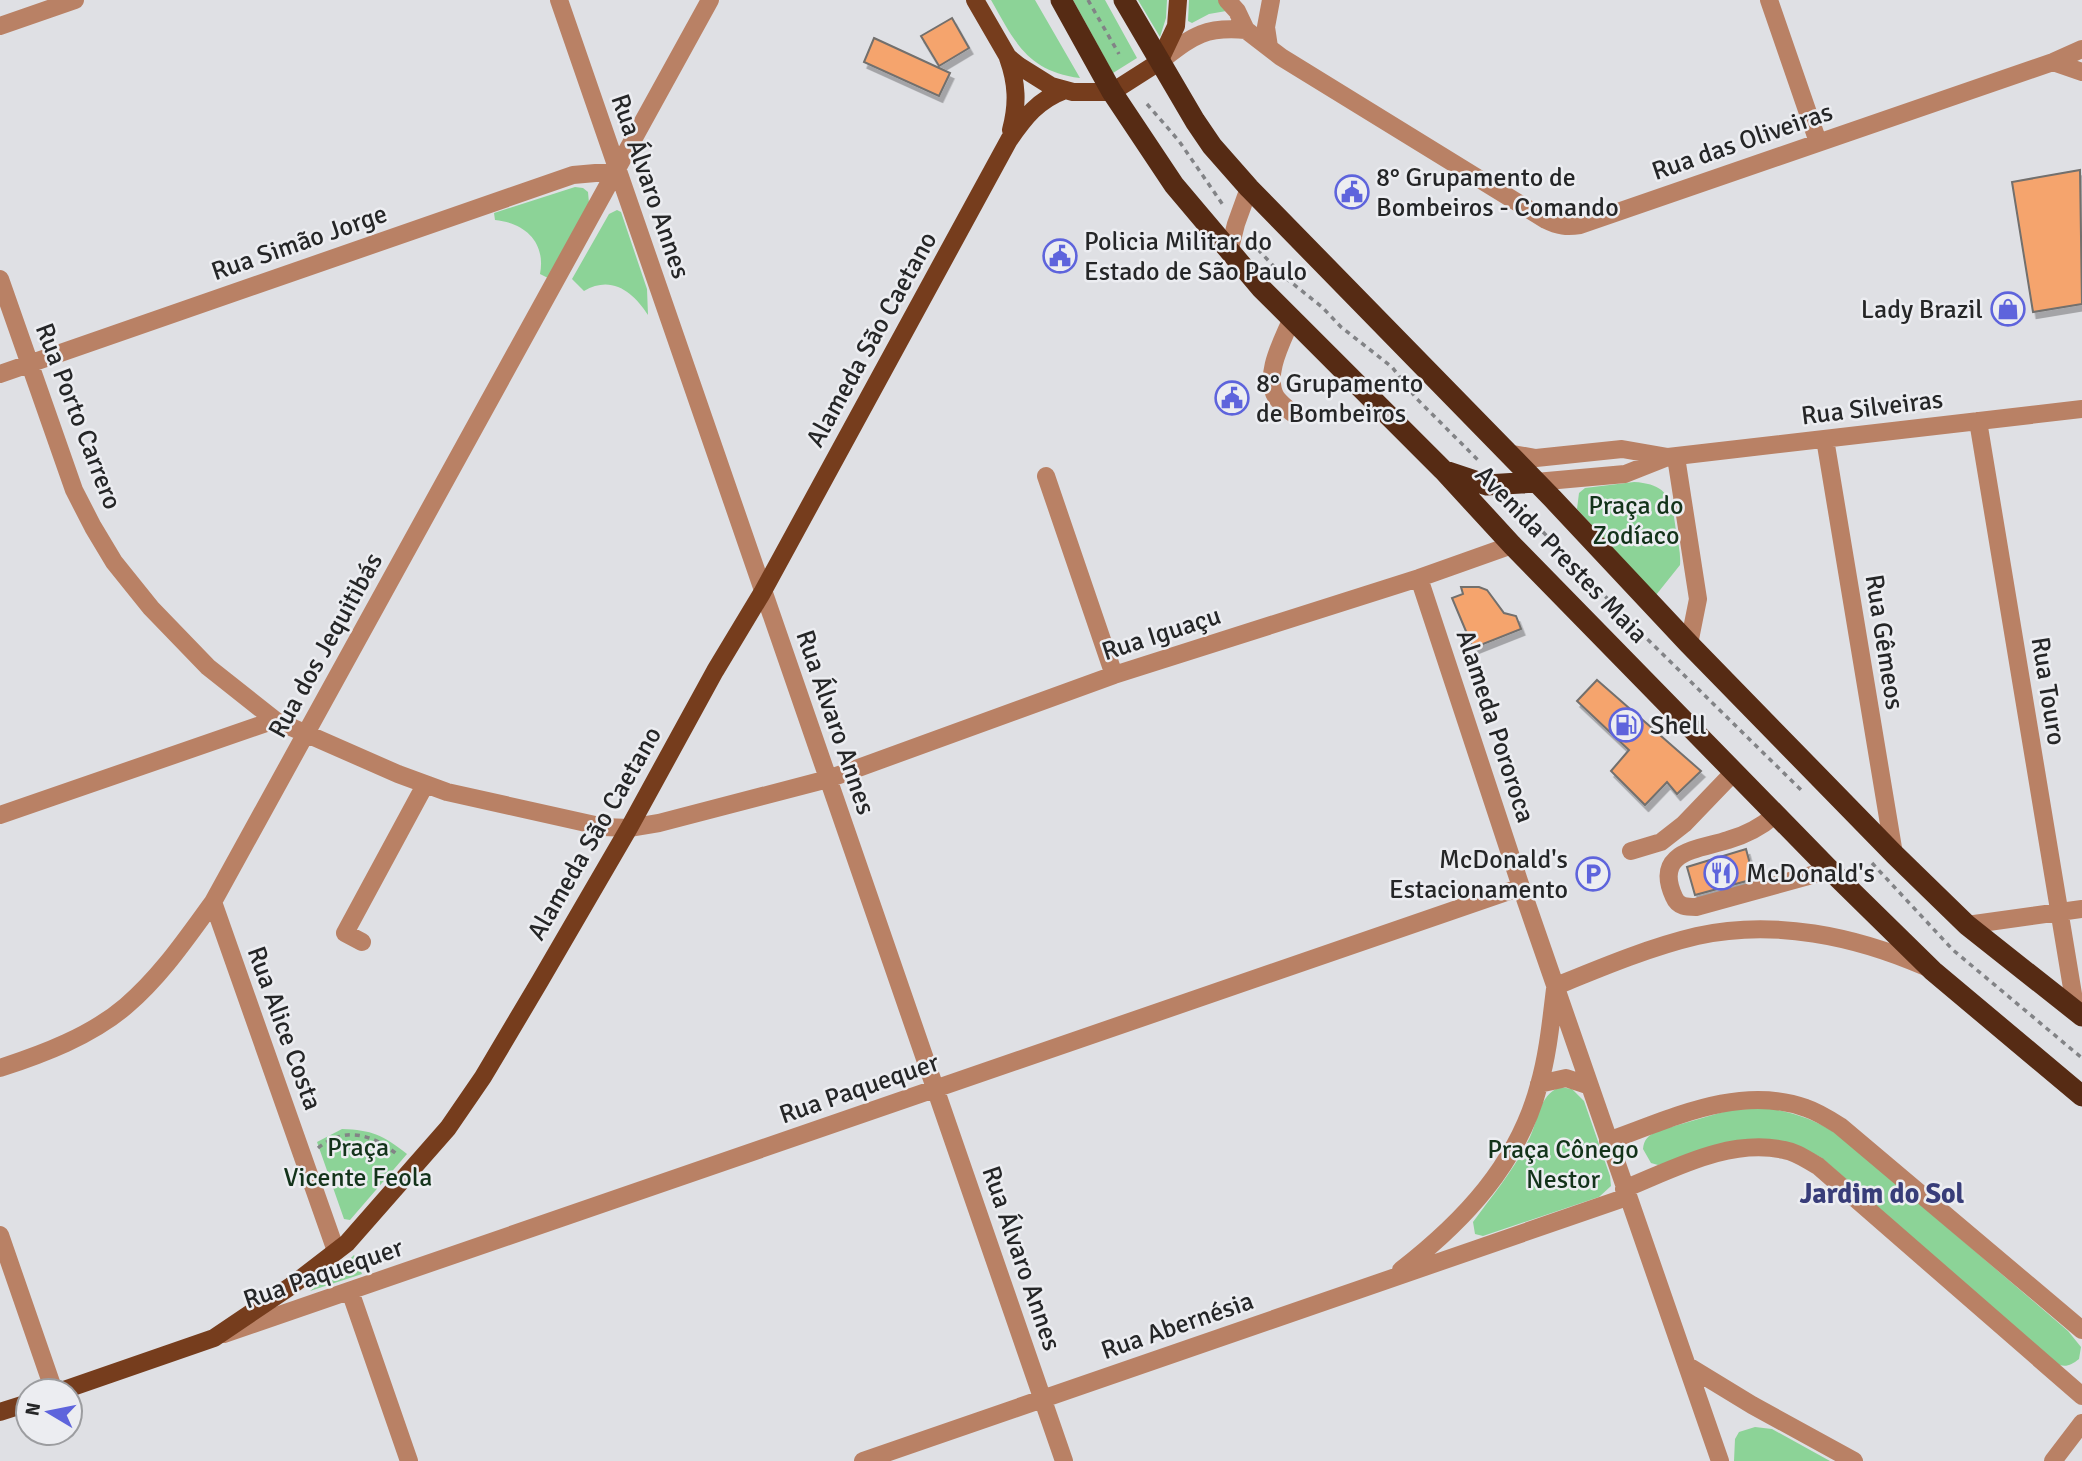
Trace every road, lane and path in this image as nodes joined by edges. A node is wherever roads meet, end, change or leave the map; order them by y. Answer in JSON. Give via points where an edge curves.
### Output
{"nodes":[{"id":1,"x":75,"y":0,"type":"edge"},
{"id":2,"x":559,"y":0,"type":"edge"},
{"id":3,"x":710,"y":0,"type":"edge"},
{"id":4,"x":975,"y":0,"type":"edge"},
{"id":5,"x":1061,"y":0,"type":"edge"},
{"id":6,"x":1088,"y":0,"type":"edge"},
{"id":7,"x":1124,"y":0,"type":"edge"},
{"id":8,"x":1178,"y":0,"type":"edge"},
{"id":9,"x":1227,"y":0,"type":"edge"},
{"id":10,"x":1271,"y":0,"type":"edge"},
{"id":11,"x":1769,"y":0,"type":"edge"},
{"id":12,"x":0,"y":26,"type":"edge"},
{"id":13,"x":1245,"y":30,"type":"junction"},
{"id":14,"x":1269,"y":47,"type":"junction"},
{"id":15,"x":2082,"y":49,"type":"edge"},
{"id":16,"x":1119,"y":54,"type":"dead end"},
{"id":17,"x":1007,"y":57,"type":"junction"},
{"id":18,"x":1160,"y":62,"type":"junction"},
{"id":19,"x":2053,"y":62,"type":"junction"},
{"id":20,"x":2082,"y":72,"type":"edge"},
{"id":21,"x":1065,"y":90,"type":"junction"},
{"id":22,"x":1112,"y":92,"type":"junction"},
{"id":23,"x":1147,"y":104,"type":"dead end"},
{"id":24,"x":1009,"y":140,"type":"junction"},
{"id":25,"x":1818,"y":142,"type":"junction"},
{"id":26,"x":618,"y":171,"type":"junction"},
{"id":27,"x":1249,"y":188,"type":"junction"},
{"id":28,"x":1236,"y":224,"type":"junction"},
{"id":29,"x":1229,"y":252,"type":"junction"},
{"id":30,"x":0,"y":279,"type":"edge"},
{"id":31,"x":1291,"y":320,"type":"junction"},
{"id":32,"x":29,"y":364,"type":"junction"},
{"id":33,"x":0,"y":374,"type":"edge"},
{"id":34,"x":2082,"y":409,"type":"edge"},
{"id":35,"x":1292,"y":413,"type":"dead end"},
{"id":36,"x":1978,"y":421,"type":"junction"},
{"id":37,"x":1825,"y":439,"type":"junction"},
{"id":38,"x":1507,"y":453,"type":"junction"},
{"id":39,"x":1672,"y":457,"type":"junction"},
{"id":40,"x":1443,"y":470,"type":"junction"},
{"id":41,"x":1045,"y":477,"type":"dead end"},
{"id":42,"x":1536,"y":482,"type":"junction"},
{"id":43,"x":1505,"y":491,"type":"junction"},
{"id":44,"x":1512,"y":545,"type":"junction"},
{"id":45,"x":1419,"y":578,"type":"junction"},
{"id":46,"x":762,"y":593,"type":"junction"},
{"id":47,"x":1689,"y":644,"type":"junction"},
{"id":48,"x":1114,"y":675,"type":"junction"},
{"id":49,"x":275,"y":720,"type":"junction"},
{"id":50,"x":305,"y":734,"type":"junction"},
{"id":51,"x":1733,"y":772,"type":"junction"},
{"id":52,"x":828,"y":779,"type":"junction"},
{"id":53,"x":425,"y":785,"type":"junction"},
{"id":54,"x":1802,"y":791,"type":"dead end"},
{"id":55,"x":0,"y":815,"type":"edge"},
{"id":56,"x":1775,"y":815,"type":"junction"},
{"id":57,"x":629,"y":828,"type":"junction"},
{"id":58,"x":1631,"y":851,"type":"dead end"},
{"id":59,"x":1894,"y":854,"type":"junction"},
{"id":60,"x":1869,"y":860,"type":"dead end"},
{"id":61,"x":1830,"y":870,"type":"junction"},
{"id":62,"x":1521,"y":887,"type":"junction"},
{"id":63,"x":213,"y":902,"type":"junction"},
{"id":64,"x":2082,"y":909,"type":"edge"},
{"id":65,"x":2059,"y":912,"type":"junction"},
{"id":66,"x":1967,"y":925,"type":"junction"},
{"id":67,"x":362,"y":942,"type":"dead end"},
{"id":68,"x":1933,"y":971,"type":"junction"},
{"id":69,"x":1556,"y":986,"type":"junction"},
{"id":70,"x":2079,"y":1014,"type":"edge"},
{"id":71,"x":2082,"y":1058,"type":"edge"},
{"id":72,"x":0,"y":1068,"type":"edge"},
{"id":73,"x":1539,"y":1084,"type":"junction"},
{"id":74,"x":1590,"y":1086,"type":"junction"},
{"id":75,"x":936,"y":1089,"type":"junction"},
{"id":76,"x":2082,"y":1096,"type":"edge"},
{"id":77,"x":1608,"y":1142,"type":"junction"},
{"id":78,"x":304,"y":1158,"type":"junction"},
{"id":79,"x":414,"y":1168,"type":"junction"},
{"id":80,"x":1626,"y":1193,"type":"junction"},
{"id":81,"x":0,"y":1235,"type":"edge"},
{"id":82,"x":336,"y":1251,"type":"junction"},
{"id":83,"x":1390,"y":1279,"type":"junction"},
{"id":84,"x":350,"y":1291,"type":"junction"},
{"id":85,"x":2082,"y":1331,"type":"edge"},
{"id":86,"x":214,"y":1338,"type":"junction"},
{"id":87,"x":1688,"y":1366,"type":"junction"},
{"id":88,"x":49,"y":1377,"type":"edge"},
{"id":89,"x":84,"y":1383,"type":"edge"},
{"id":90,"x":2082,"y":1396,"type":"edge"},
{"id":91,"x":1043,"y":1399,"type":"junction"},
{"id":92,"x":2082,"y":1423,"type":"edge"},
{"id":93,"x":409,"y":1461,"type":"edge"},
{"id":94,"x":863,"y":1461,"type":"edge"},
{"id":95,"x":1064,"y":1461,"type":"edge"},
{"id":96,"x":1720,"y":1461,"type":"edge"},
{"id":97,"x":1854,"y":1461,"type":"edge"},
{"id":98,"x":2053,"y":1461,"type":"edge"}],
"edges":[{"from":1,"to":12,"type":"street"},
{"from":2,"to":26,"type":"street","name":"Rua Álvaro Annes"},
{"from":3,"to":26,"type":"street","name":"Rua dos Jequitibás"},
{"from":4,"to":17,"type":"main road"},
{"from":5,"to":22,"type":"highway","name":"Avenida Prestes Maia"},
{"from":6,"to":16,"type":"path"},
{"from":7,"to":18,"type":"highway","name":"Avenida Prestes Maia"},
{"from":8,"to":18,"type":"main road","via":[[1176,26]]},
{"from":9,"to":13,"type":"street","name":"Rua das Oliveiras"},
{"from":10,"to":14,"type":"street","via":[[1266,27]]},
{"from":11,"to":25,"type":"street"},
{"from":13,"to":14,"type":"street","name":"Rua das Oliveiras"},
{"from":13,"to":18,"type":"street","via":[[1203,31]]},
{"from":14,"to":25,"type":"street","name":"Rua das Oliveiras","via":[[1556,225],[1580,225]]},
{"from":15,"to":19,"type":"street","name":"Rua das Oliveiras"},
{"from":17,"to":21,"type":"main road","via":[[1044,83]]},
{"from":17,"to":24,"type":"main road","name":"Alameda São Caetano","via":[[1017,92]]},
{"from":18,"to":22,"type":"main road"},
{"from":18,"to":27,"type":"highway","name":"Avenida Prestes Maia","via":[[1212,146]]},
{"from":19,"to":20,"type":"street"},
{"from":19,"to":25,"type":"street","name":"Rua das Oliveiras"},
{"from":21,"to":22,"type":"main road"},
{"from":21,"to":24,"type":"main road","name":"Alameda São Caetano","via":[[1037,104]]},
{"from":22,"to":29,"type":"highway","name":"Avenida Prestes Maia","via":[[1174,185]]},
{"from":23,"to":28,"type":"path","via":[[1179,141]]},
{"from":24,"to":46,"type":"main road","name":"Alameda São Caetano"},
{"from":26,"to":32,"type":"street","name":"Rua Simão Jorge","via":[[573,175]]},
{"from":26,"to":46,"type":"street","name":"Rua Álvaro Annes"},
{"from":26,"to":50,"type":"street","name":"Rua dos Jequitibás"},
{"from":27,"to":28,"type":"street"},
{"from":27,"to":38,"type":"highway","name":"Avenida Prestes Maia"},
{"from":28,"to":29,"type":"street"},
{"from":28,"to":43,"type":"path","via":[[1282,275],[1392,367]]},
{"from":29,"to":31,"type":"highway","name":"Avenida Prestes Maia"},
{"from":30,"to":32,"type":"street","name":"Rua Porto Carrero"},
{"from":31,"to":35,"type":"street","via":[[1272,370],[1272,387]]},
{"from":31,"to":40,"type":"highway","name":"Avenida Prestes Maia"},
{"from":32,"to":33,"type":"street","name":"Rua Simão Jorge"},
{"from":32,"to":49,"type":"street","name":"Rua Porto Carrero","via":[[74,490],[114,562],[208,667]]},
{"from":34,"to":36,"type":"street","name":"Rua Silveiras"},
{"from":36,"to":37,"type":"street","name":"Rua Silveiras"},
{"from":36,"to":65,"type":"street","name":"Rua Touro"},
{"from":37,"to":39,"type":"street","name":"Rua Silveiras"},
{"from":37,"to":59,"type":"street","name":"Rua Gêmeos"},
{"from":38,"to":39,"type":"street","name":"Rua Silveiras","via":[[1536,458],[1622,449]]},
{"from":38,"to":42,"type":"highway","name":"Avenida Prestes Maia"},
{"from":39,"to":42,"type":"street","name":"Rua Silveiras","via":[[1625,474]]},
{"from":39,"to":47,"type":"street","via":[[1698,599]]},
{"from":40,"to":43,"type":"highway"},
{"from":40,"to":44,"type":"highway","name":"Avenida Prestes Maia"},
{"from":41,"to":48,"type":"street"},
{"from":42,"to":43,"type":"highway"},
{"from":42,"to":47,"type":"highway","name":"Avenida Prestes Maia"},
{"from":43,"to":54,"type":"path","via":[[1628,621]]},
{"from":44,"to":45,"type":"street","name":"Rua Iguaçu"},
{"from":44,"to":51,"type":"highway","name":"Avenida Prestes Maia"},
{"from":45,"to":48,"type":"street","name":"Rua Iguaçu"},
{"from":45,"to":62,"type":"street","name":"Alameda Pororoca"},
{"from":46,"to":52,"type":"street","name":"Rua Álvaro Annes"},
{"from":46,"to":57,"type":"main road","name":"Alameda São Caetano"},
{"from":47,"to":59,"type":"highway","name":"Avenida Prestes Maia"},
{"from":48,"to":52,"type":"street","name":"Rua Iguaçu"},
{"from":49,"to":50,"type":"street","name":"Rua Porto Carrero"},
{"from":49,"to":55,"type":"street"},
{"from":50,"to":53,"type":"street","name":"Rua Porto Carrero"},
{"from":50,"to":63,"type":"street","name":"Rua dos Jequitibás"},
{"from":51,"to":56,"type":"highway","name":"Avenida Prestes Maia"},
{"from":51,"to":58,"type":"street","via":[[1661,842]]},
{"from":52,"to":57,"type":"street","name":"Rua Porto Carrero"},
{"from":52,"to":75,"type":"street","name":"Rua Álvaro Annes"},
{"from":53,"to":57,"type":"street","name":"Rua Porto Carrero","via":[[604,827]]},
{"from":53,"to":67,"type":"street","via":[[345,933]]},
{"from":56,"to":61,"type":"highway","name":"Avenida Prestes Maia"},
{"from":56,"to":61,"type":"street","via":[[1743,835],[1684,852],[1673,860],[1668,884],[1676,901],[1696,908]]},
{"from":57,"to":79,"type":"main road","name":"Alameda São Caetano","via":[[483,1077]]},
{"from":59,"to":66,"type":"highway","name":"Avenida Prestes Maia"},
{"from":60,"to":71,"type":"path","via":[[1953,950]]},
{"from":61,"to":68,"type":"highway","name":"Avenida Prestes Maia"},
{"from":62,"to":69,"type":"street","name":"Alameda Pororoca"},
{"from":62,"to":75,"type":"street","name":"Rua Paquequer"},
{"from":63,"to":72,"type":"street","name":"Rua dos Jequitibás","via":[[176,954],[125,1007],[90,1031]]},
{"from":63,"to":78,"type":"street","name":"Rua Alice Costa"},
{"from":64,"to":65,"type":"street"},
{"from":65,"to":66,"type":"street"},
{"from":65,"to":70,"type":"street","name":"Rua Touro"},
{"from":66,"to":70,"type":"highway","name":"Avenida Prestes Maia"},
{"from":68,"to":69,"type":"street","via":[[1903,957],[1816,934],[1739,930],[1672,943]]},
{"from":68,"to":76,"type":"highway","name":"Avenida Prestes Maia"},
{"from":69,"to":73,"type":"street"},
{"from":69,"to":74,"type":"street","name":"Alameda Pororoca"},
{"from":73,"to":74,"type":"street","via":[[1566,1078]]},
{"from":73,"to":83,"type":"street","via":[[1520,1135],[1489,1185],[1454,1226]]},
{"from":74,"to":77,"type":"street","name":"Alameda Pororoca"},
{"from":75,"to":84,"type":"street","name":"Rua Paquequer"},
{"from":75,"to":91,"type":"street","name":"Rua Álvaro Annes"},
{"from":77,"to":80,"type":"street","name":"Alameda Pororoca"},
{"from":77,"to":85,"type":"street","via":[[1728,1101],[1769,1099],[1808,1108],[1840,1126]]},
{"from":78,"to":79,"type":"path","via":[[336,1137],[359,1135],[383,1142]]},
{"from":78,"to":82,"type":"street","name":"Rua Alice Costa"},
{"from":79,"to":82,"type":"main road","name":"Alameda São Caetano"},
{"from":80,"to":83,"type":"street"},
{"from":80,"to":87,"type":"street","name":"Alameda Pororoca"},
{"from":80,"to":90,"type":"street","via":[[1728,1151],[1762,1148],[1800,1155]]},
{"from":81,"to":88,"type":"street"},
{"from":82,"to":86,"type":"main road","name":"Alameda São Caetano"},
{"from":83,"to":91,"type":"street","name":"Rua Abernésia"},
{"from":84,"to":86,"type":"street","name":"Rua Paquequer"},
{"from":84,"to":93,"type":"street"},
{"from":86,"to":89,"type":"main road","name":"Alameda São Caetano"},
{"from":87,"to":96,"type":"street","name":"Alameda Pororoca"},
{"from":87,"to":97,"type":"street"},
{"from":91,"to":94,"type":"street","name":"Rua Abernésia"},
{"from":91,"to":95,"type":"street","name":"Rua Álvaro Annes"},
{"from":92,"to":98,"type":"street"}]}
